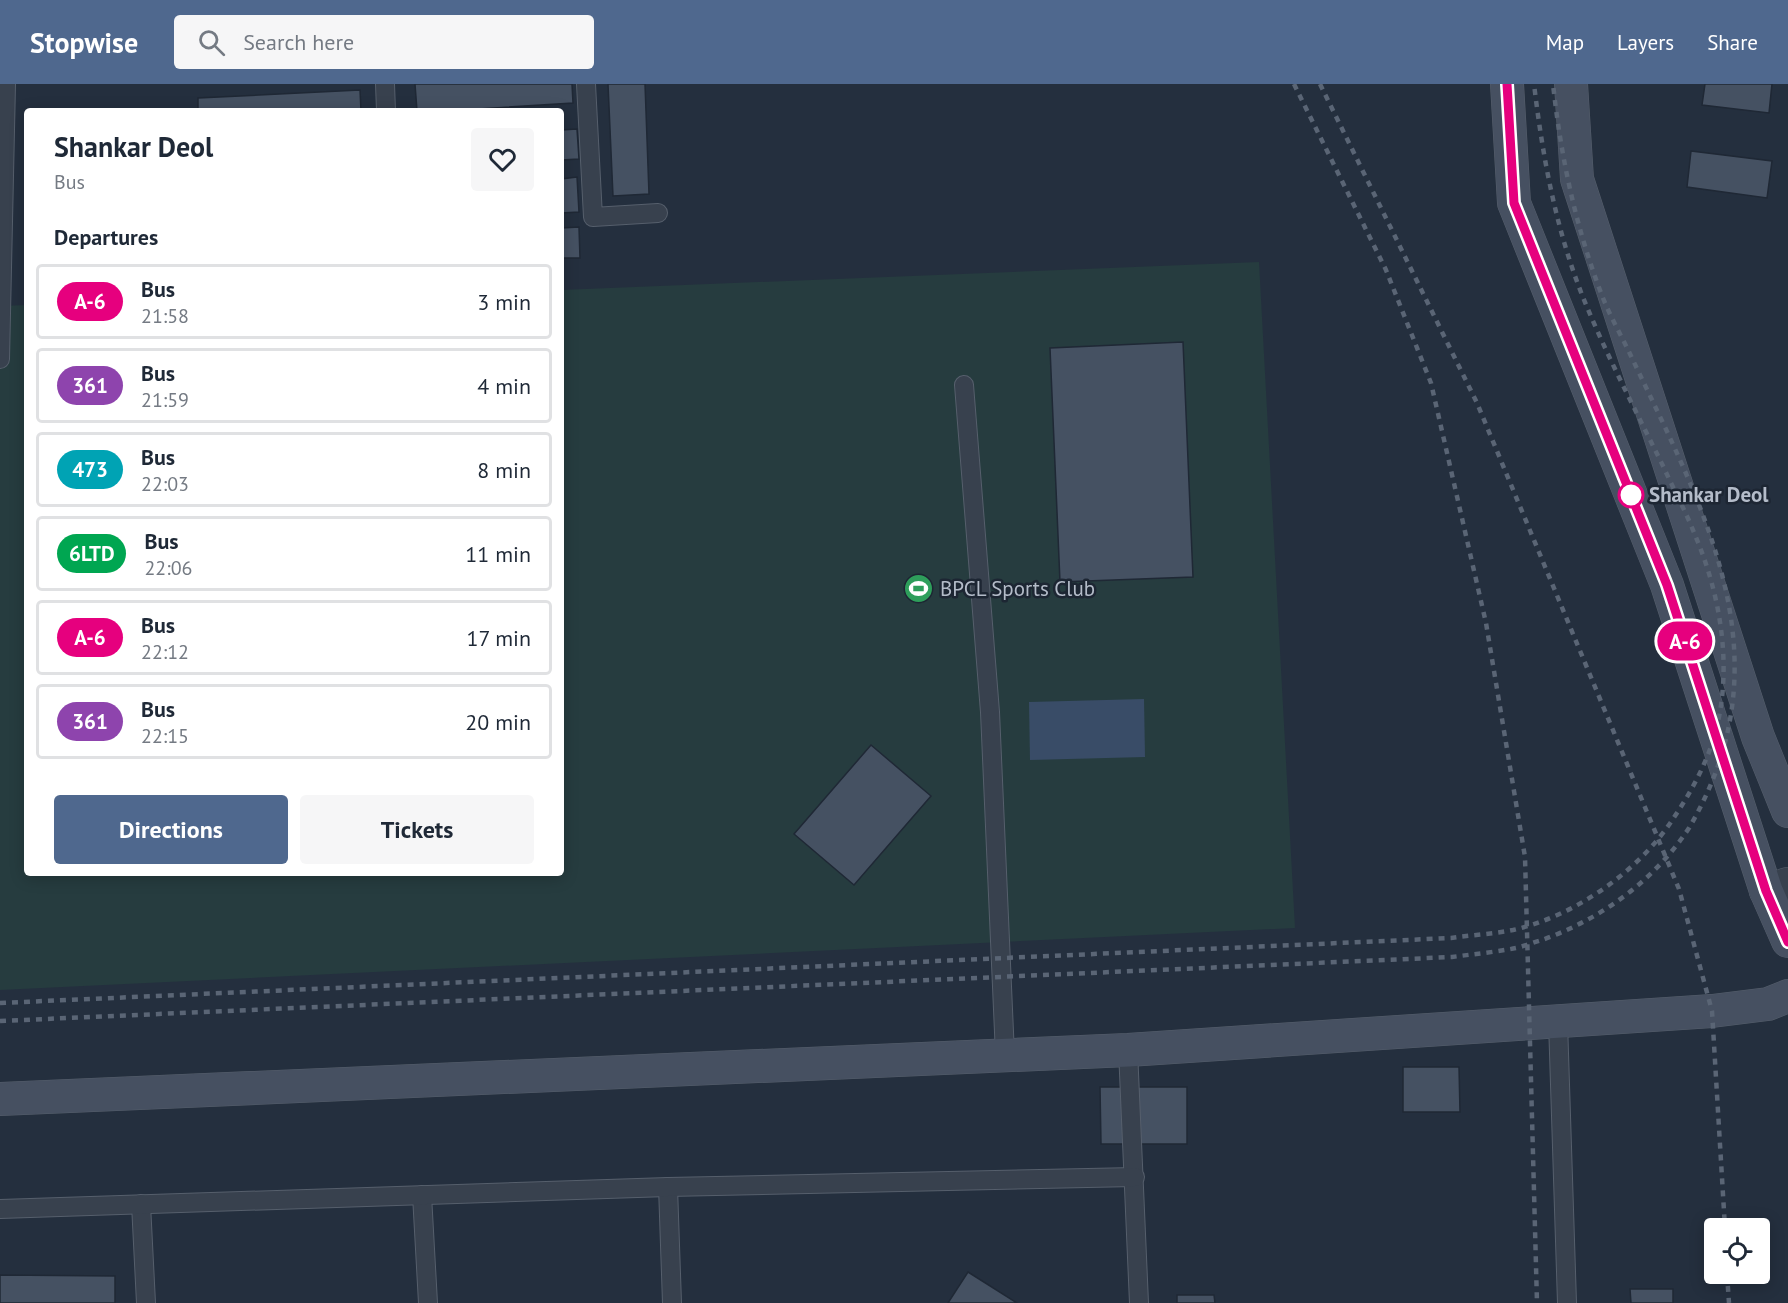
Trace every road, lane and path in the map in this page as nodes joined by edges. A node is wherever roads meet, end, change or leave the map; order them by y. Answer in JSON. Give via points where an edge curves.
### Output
{"nodes":[{"id":1,"x":6,"y":84,"type":"edge"},
{"id":2,"x":386,"y":84,"type":"edge"},
{"id":3,"x":586,"y":84,"type":"edge"},
{"id":4,"x":1508,"y":84,"type":"edge"},
{"id":5,"x":1571,"y":84,"type":"edge"},
{"id":6,"x":386,"y":108,"type":"edge"},
{"id":7,"x":658,"y":213,"type":"dead end"},
{"id":8,"x":0,"y":359,"type":"edge"},
{"id":9,"x":964,"y":385,"type":"dead end"},
{"id":10,"x":1788,"y":812,"type":"edge"},
{"id":11,"x":1777,"y":887,"type":"edge"},
{"id":12,"x":1788,"y":941,"type":"edge"},
{"id":13,"x":1788,"y":996,"type":"edge"},
{"id":14,"x":1558,"y":1022,"type":"junction"},
{"id":15,"x":1128,"y":1050,"type":"junction"},
{"id":16,"x":1005,"y":1055,"type":"junction"},
{"id":17,"x":0,"y":1099,"type":"edge"},
{"id":18,"x":1135,"y":1178,"type":"junction"},
{"id":19,"x":668,"y":1187,"type":"junction"},
{"id":20,"x":422,"y":1195,"type":"junction"},
{"id":21,"x":141,"y":1204,"type":"junction"},
{"id":22,"x":0,"y":1209,"type":"edge"},
{"id":23,"x":146,"y":1303,"type":"edge"},
{"id":24,"x":428,"y":1303,"type":"edge"},
{"id":25,"x":672,"y":1303,"type":"edge"},
{"id":26,"x":1139,"y":1303,"type":"edge"},
{"id":27,"x":1568,"y":1303,"type":"edge"}],
"edges":[{"from":1,"to":8,"type":"lane"},
{"from":2,"to":6,"type":"lane"},
{"from":3,"to":7,"type":"lane","via":[[593,217]]},
{"from":4,"to":11,"type":"main road","via":[[1514,203],[1667,585]]},
{"from":5,"to":10,"type":"main road","via":[[1577,179],[1758,737]]},
{"from":9,"to":16,"type":"lane","via":[[990,712]]},
{"from":11,"to":12,"type":"main road"},
{"from":13,"to":14,"type":"main road","via":[[1768,1004],[1712,1011]]},
{"from":14,"to":15,"type":"main road"},
{"from":14,"to":27,"type":"lane"},
{"from":15,"to":16,"type":"main road"},
{"from":15,"to":18,"type":"lane"},
{"from":16,"to":17,"type":"main road"},
{"from":18,"to":19,"type":"lane"},
{"from":18,"to":26,"type":"lane"},
{"from":19,"to":20,"type":"lane"},
{"from":19,"to":25,"type":"lane"},
{"from":20,"to":21,"type":"lane"},
{"from":20,"to":24,"type":"lane"},
{"from":21,"to":22,"type":"lane"},
{"from":21,"to":23,"type":"lane"}]}
